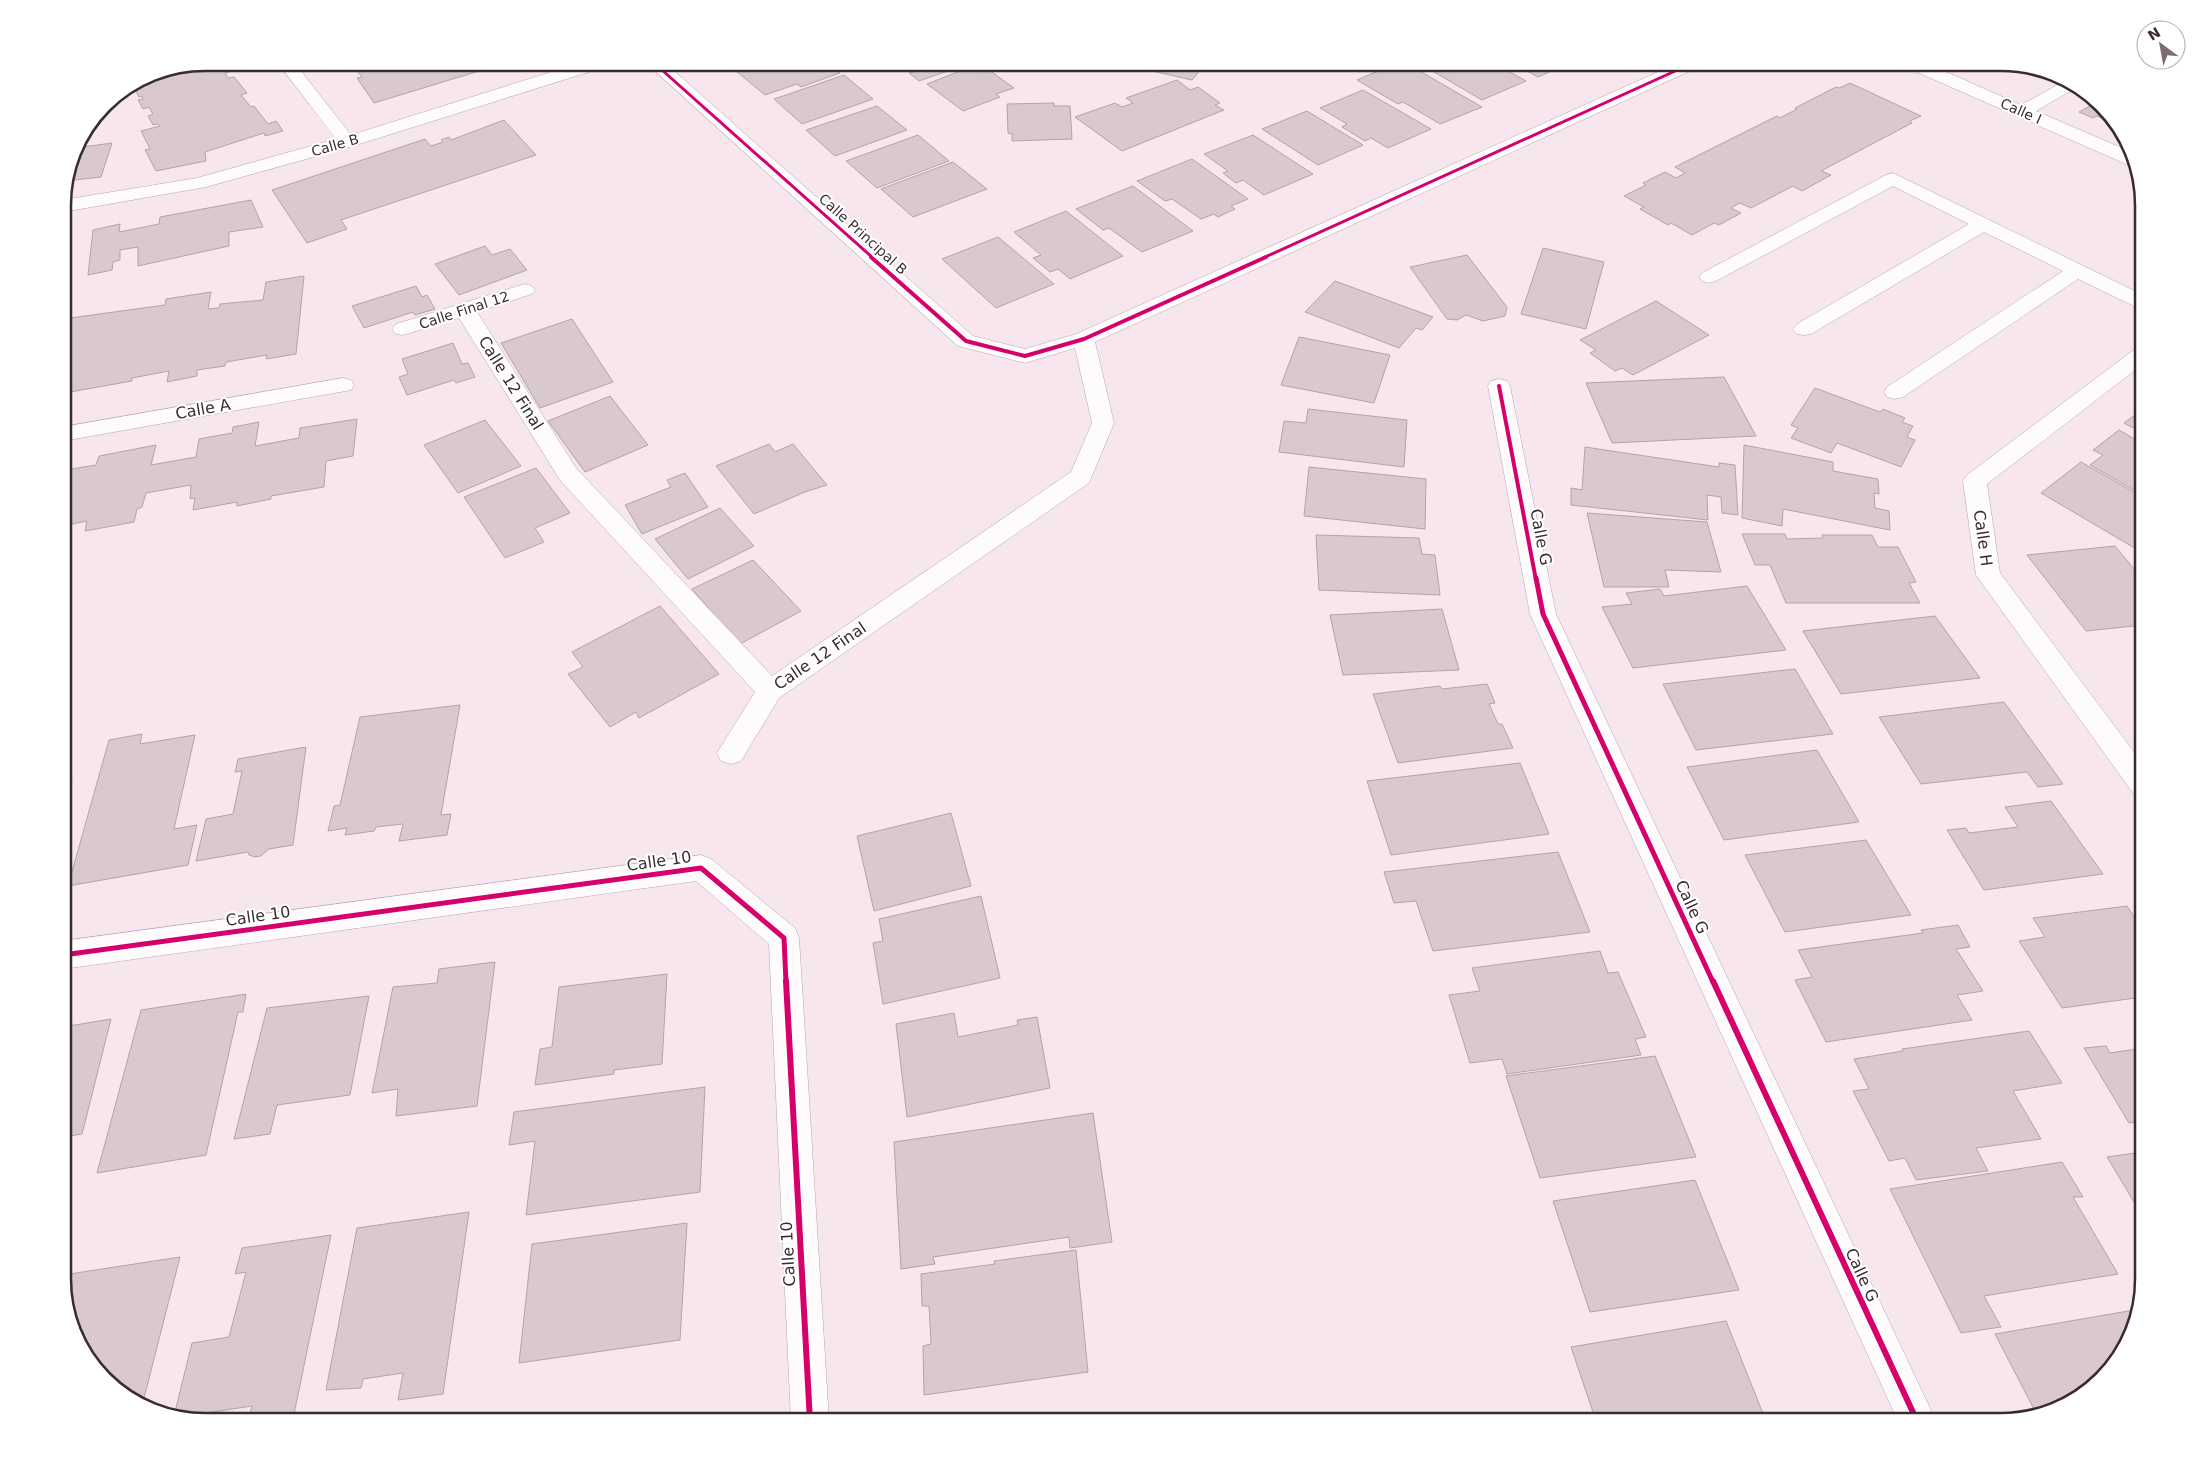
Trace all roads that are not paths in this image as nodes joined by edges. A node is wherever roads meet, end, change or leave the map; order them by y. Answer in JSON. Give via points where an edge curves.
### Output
{"nodes":[{"id":1,"x":292,"y":71,"type":"edge"},
{"id":2,"x":573,"y":71,"type":"edge"},
{"id":3,"x":663,"y":71,"type":"edge"},
{"id":4,"x":1675,"y":71,"type":"edge"},
{"id":5,"x":1930,"y":71,"type":"edge"},
{"id":6,"x":2065,"y":88,"type":"edge"},
{"id":7,"x":2023,"y":111,"type":"junction"},
{"id":8,"x":347,"y":142,"type":"junction"},
{"id":9,"x":2126,"y":157,"type":"edge"},
{"id":10,"x":72,"y":204,"type":"edge"},
{"id":11,"x":1984,"y":224,"type":"junction"},
{"id":12,"x":2078,"y":270,"type":"junction"},
{"id":13,"x":1709,"y":277,"type":"dead end"},
{"id":14,"x":525,"y":290,"type":"dead end"},
{"id":15,"x":2135,"y":298,"type":"edge"},
{"id":16,"x":465,"y":310,"type":"junction"},
{"id":17,"x":403,"y":329,"type":"dead end"},
{"id":18,"x":1804,"y":330,"type":"dead end"},
{"id":19,"x":1084,"y":339,"type":"junction"},
{"id":20,"x":2135,"y":361,"type":"edge"},
{"id":21,"x":343,"y":385,"type":"dead end"},
{"id":22,"x":1499,"y":386,"type":"dead end"},
{"id":23,"x":1895,"y":392,"type":"dead end"},
{"id":24,"x":72,"y":432,"type":"edge"},
{"id":25,"x":770,"y":691,"type":"junction"},
{"id":26,"x":731,"y":753,"type":"dead end"},
{"id":27,"x":2135,"y":774,"type":"edge"},
{"id":28,"x":72,"y":955,"type":"edge"},
{"id":29,"x":810,"y":1413,"type":"edge"},
{"id":30,"x":1913,"y":1413,"type":"edge"}],
"edges":[{"from":1,"to":8,"type":"street"},
{"from":2,"to":8,"type":"street","name":"Calle B"},
{"from":3,"to":19,"type":"street","name":"Calle Principal B","via":[[966,341],[1025,356]]},
{"from":4,"to":19,"type":"street","name":"Calle Principal B"},
{"from":5,"to":7,"type":"street","name":"Calle I"},
{"from":6,"to":7,"type":"street"},
{"from":7,"to":9,"type":"street","name":"Calle I"},
{"from":8,"to":10,"type":"street","name":"Calle B","via":[[198,183]]},
{"from":11,"to":12,"type":"street"},
{"from":11,"to":13,"type":"street","via":[[1893,179]]},
{"from":11,"to":18,"type":"street"},
{"from":12,"to":15,"type":"street"},
{"from":12,"to":23,"type":"street"},
{"from":14,"to":16,"type":"street","name":"Calle Final 12"},
{"from":16,"to":17,"type":"street","name":"Calle Final 12"},
{"from":16,"to":25,"type":"street","name":"Calle 12 Final","via":[[568,474]]},
{"from":19,"to":25,"type":"street","name":"Calle 12 Final","via":[[1104,423],[1081,477]]},
{"from":20,"to":27,"type":"street","name":"Calle H","via":[[1975,481],[1988,575]]},
{"from":21,"to":24,"type":"street","name":"Calle A"},
{"from":22,"to":30,"type":"street","name":"Calle G","via":[[1543,614]]},
{"from":25,"to":26,"type":"street"},
{"from":28,"to":29,"type":"street","name":"Calle 10","via":[[701,868],[784,938]]}]}
